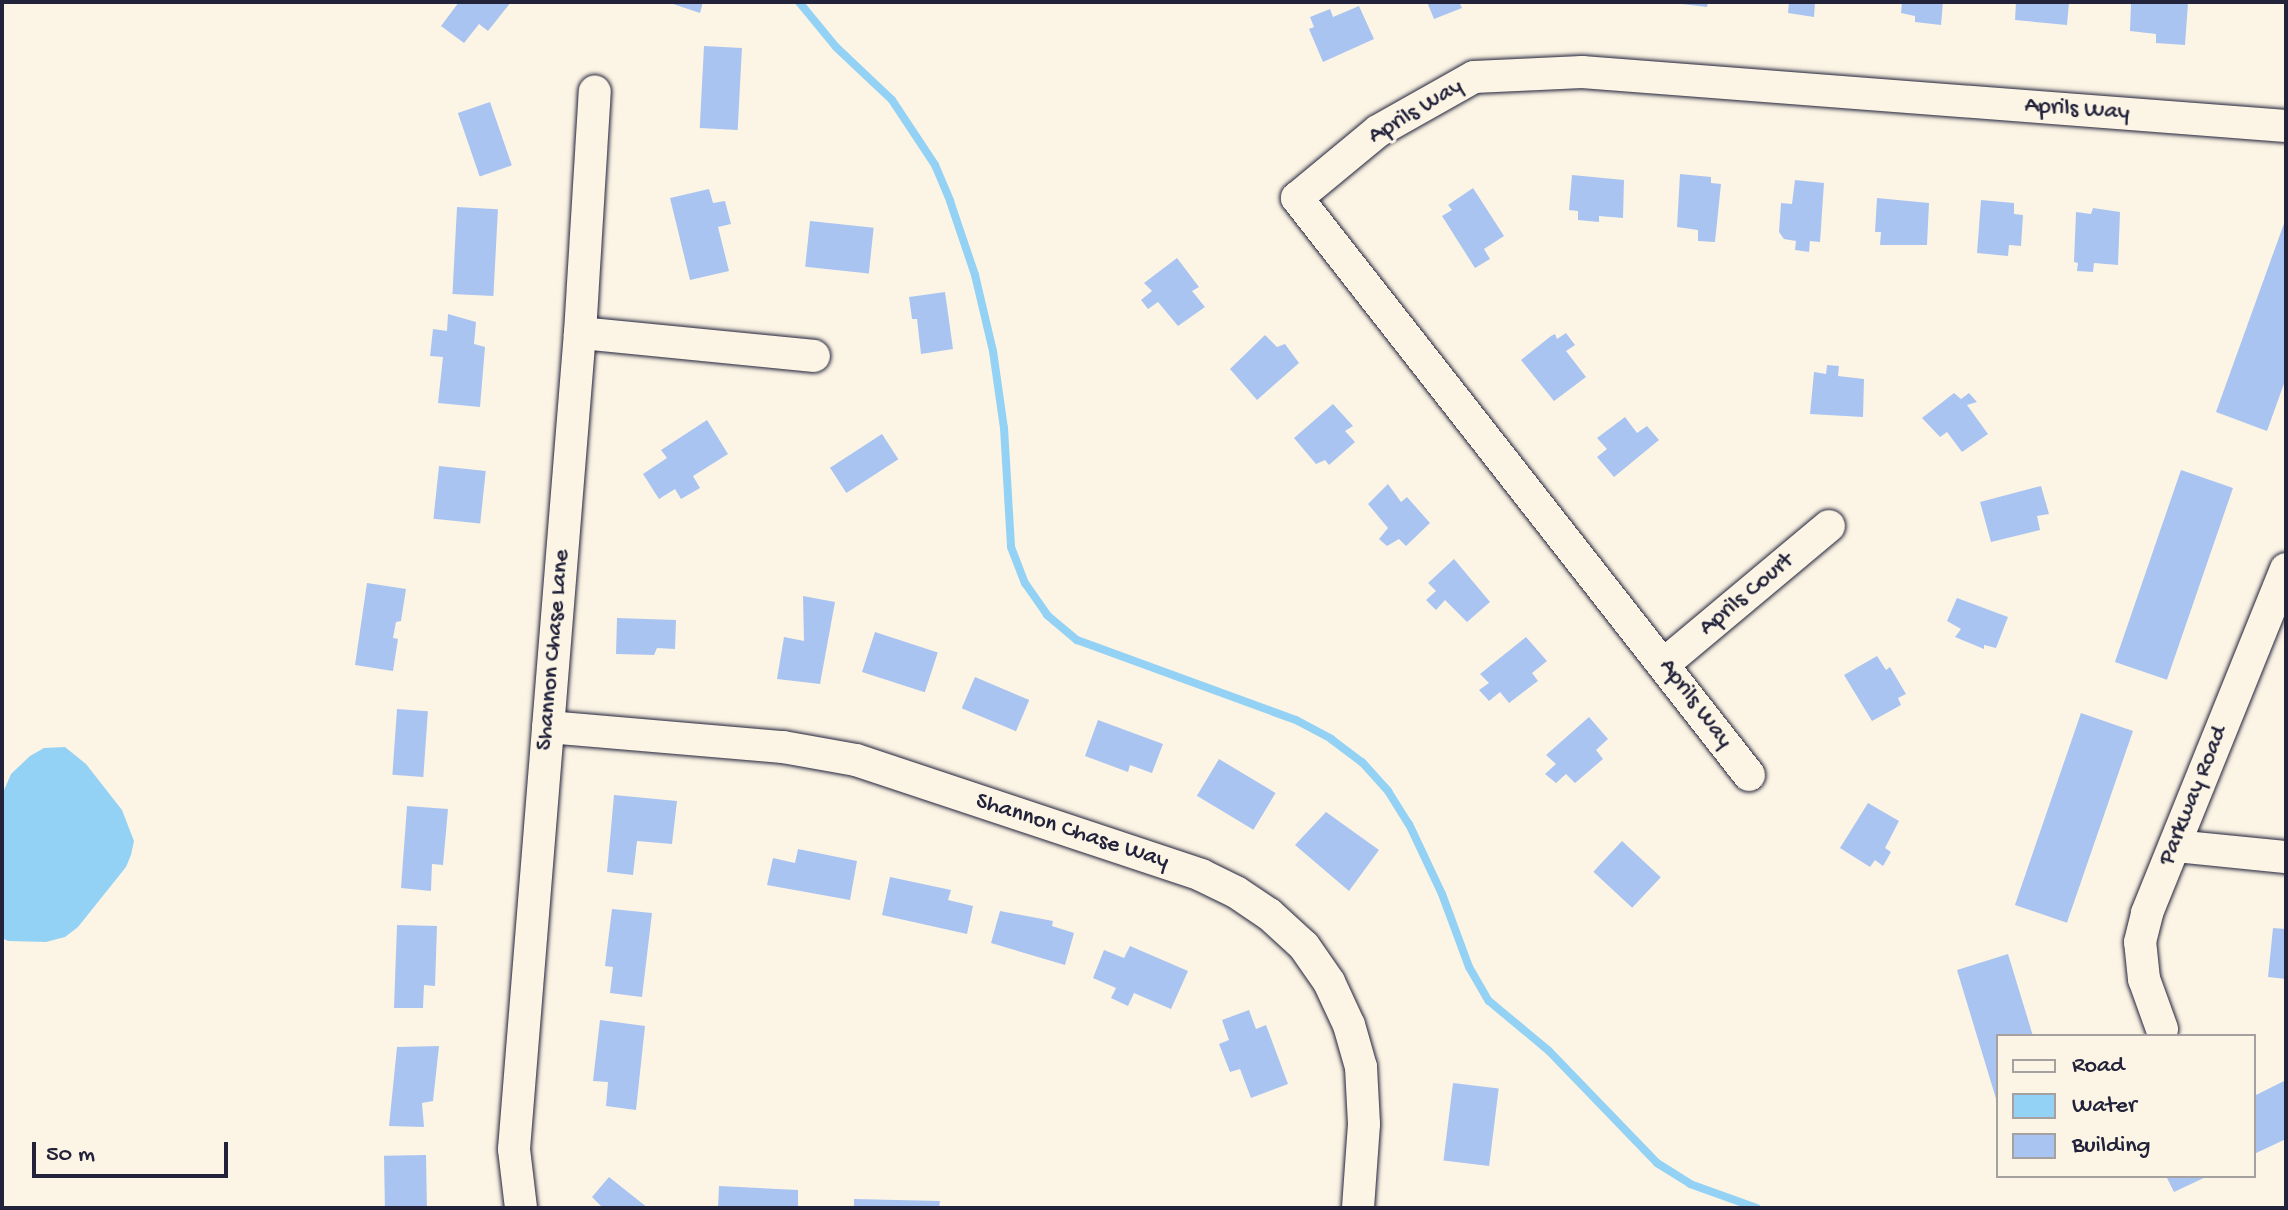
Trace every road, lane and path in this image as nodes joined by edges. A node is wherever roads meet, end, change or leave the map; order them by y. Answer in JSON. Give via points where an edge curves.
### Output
{"nodes":[{"id":1,"x":595,"y":91,"type":"dead end"},
{"id":2,"x":2286,"y":126,"type":"edge"},
{"id":3,"x":580,"y":333,"type":"junction"},
{"id":4,"x":814,"y":356,"type":"dead end"},
{"id":5,"x":1829,"y":526,"type":"dead end"},
{"id":6,"x":2286,"y":569,"type":"edge"},
{"id":7,"x":1664,"y":664,"type":"junction"},
{"id":8,"x":548,"y":727,"type":"junction"},
{"id":9,"x":1749,"y":775,"type":"dead end"},
{"id":10,"x":2175,"y":846,"type":"junction"},
{"id":11,"x":2286,"y":857,"type":"edge"},
{"id":12,"x":2162,"y":1029,"type":"dead end"},
{"id":13,"x":521,"y":1208,"type":"edge"},
{"id":14,"x":1358,"y":1208,"type":"edge"}],
"edges":[{"from":1,"to":3,"type":"street","name":"Shannon Chase Lane"},
{"from":2,"to":7,"type":"street","name":"Aprils Way","via":[[1582,72],[1474,77],[1378,131],[1297,198]]},
{"from":3,"to":4,"type":"street"},
{"from":3,"to":8,"type":"street","name":"Shannon Chase Lane"},
{"from":5,"to":7,"type":"street","name":"Aprils Court"},
{"from":6,"to":10,"type":"street","name":"Parkway Road"},
{"from":7,"to":9,"type":"street","name":"Aprils Way"},
{"from":8,"to":13,"type":"street","name":"Shannon Chase Lane","via":[[514,1149]]},
{"from":8,"to":14,"type":"street","name":"Shannon Chase Way","via":[[783,747],[856,760],[1201,875],[1236,892],[1304,946],[1349,1025],[1361,1067],[1364,1124]]},
{"from":10,"to":11,"type":"street"},
{"from":10,"to":12,"type":"street","name":"Parkway Road","via":[[2140,942],[2144,979]]}]}
